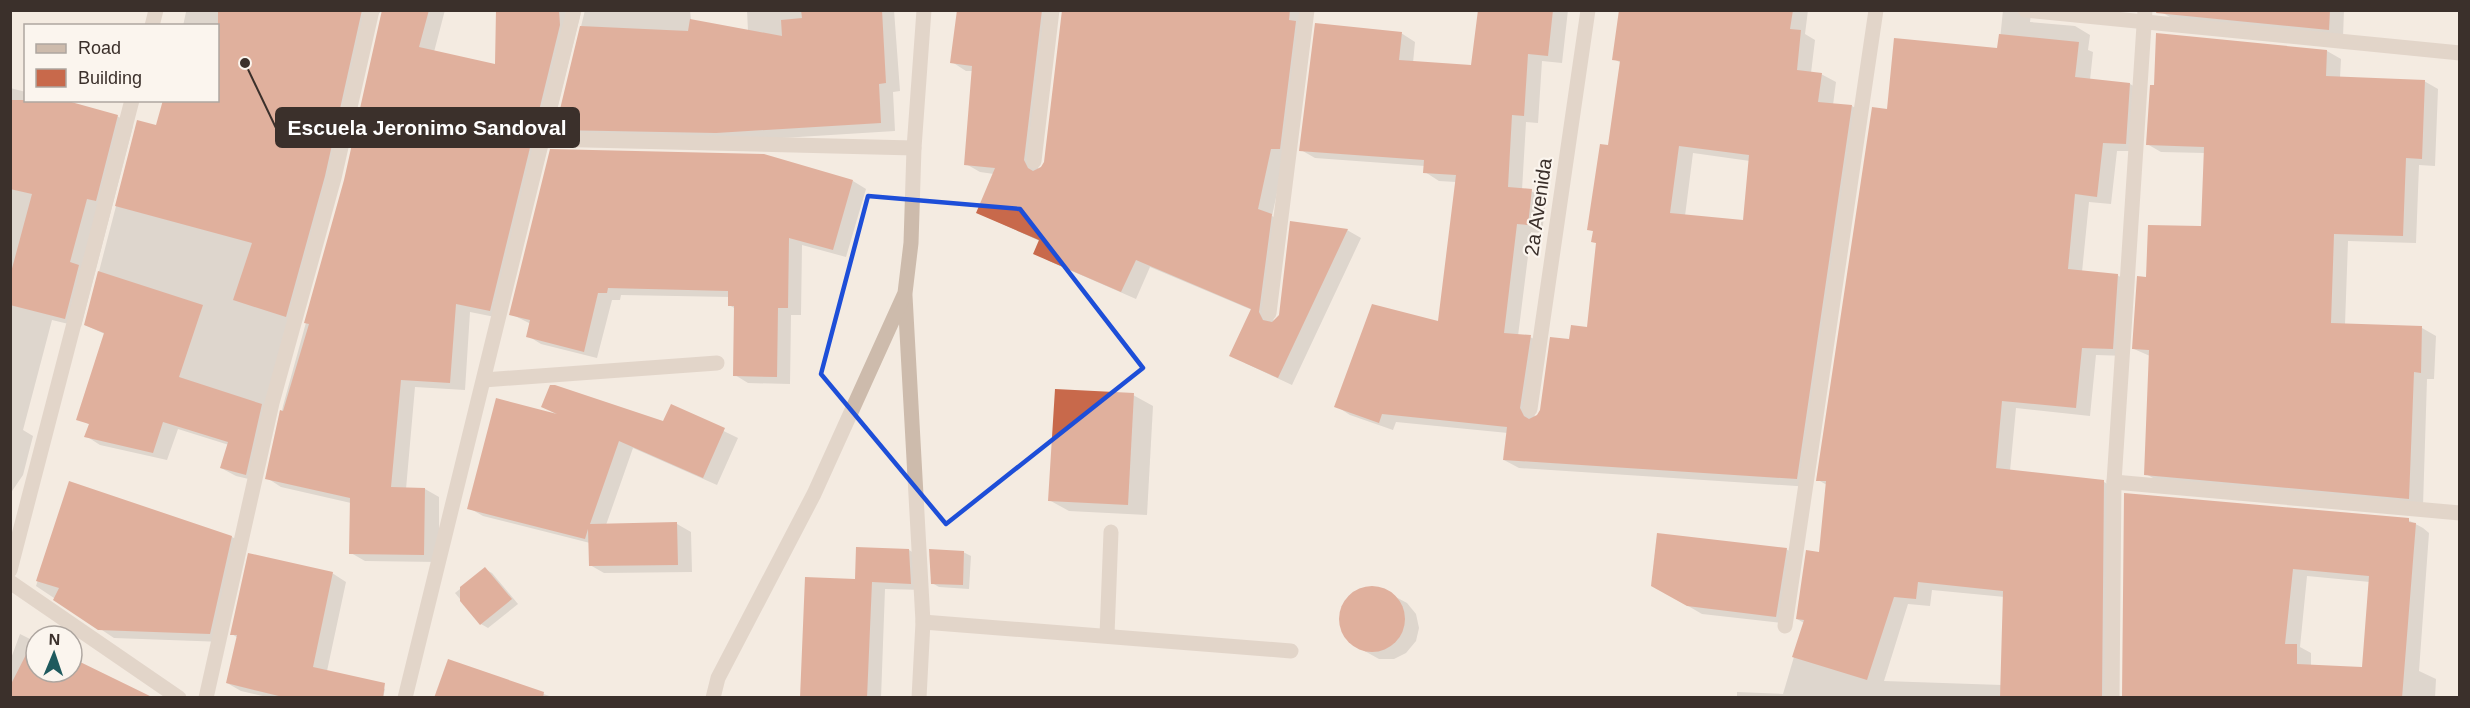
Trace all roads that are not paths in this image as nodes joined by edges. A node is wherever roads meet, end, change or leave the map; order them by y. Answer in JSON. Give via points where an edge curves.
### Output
{"nodes":[{"id":1,"x":372,"y":10,"type":"edge"},
{"id":2,"x":574,"y":10,"type":"edge"},
{"id":3,"x":924,"y":10,"type":"edge"},
{"id":4,"x":1052,"y":10,"type":"edge"},
{"id":5,"x":1307,"y":10,"type":"edge"},
{"id":6,"x":1588,"y":10,"type":"edge"},
{"id":7,"x":1876,"y":10,"type":"edge"},
{"id":8,"x":2025,"y":10,"type":"edge"},
{"id":9,"x":2144,"y":17,"type":"edge"},
{"id":10,"x":2460,"y":53,"type":"edge"},
{"id":11,"x":131,"y":102,"type":"edge"},
{"id":12,"x":544,"y":139,"type":"junction"},
{"id":13,"x":914,"y":148,"type":"junction"},
{"id":14,"x":1034,"y":161,"type":"dead end"},
{"id":15,"x":905,"y":294,"type":"junction"},
{"id":16,"x":1269,"y":314,"type":"dead end"},
{"id":17,"x":717,"y":363,"type":"dead end"},
{"id":18,"x":484,"y":380,"type":"junction"},
{"id":19,"x":1530,"y":409,"type":"dead end"},
{"id":20,"x":2114,"y":482,"type":"junction"},
{"id":21,"x":2460,"y":513,"type":"edge"},
{"id":22,"x":1111,"y":532,"type":"dead end"},
{"id":23,"x":10,"y":570,"type":"edge"},
{"id":24,"x":10,"y":582,"type":"edge"},
{"id":25,"x":923,"y":622,"type":"junction"},
{"id":26,"x":1785,"y":626,"type":"dead end"},
{"id":27,"x":1107,"y":635,"type":"junction"},
{"id":28,"x":1291,"y":651,"type":"dead end"},
{"id":29,"x":179,"y":698,"type":"edge"},
{"id":30,"x":206,"y":698,"type":"edge"},
{"id":31,"x":405,"y":698,"type":"edge"},
{"id":32,"x":713,"y":698,"type":"edge"},
{"id":33,"x":919,"y":698,"type":"edge"},
{"id":34,"x":2112,"y":698,"type":"edge"}],
"edges":[{"from":1,"to":30,"type":"street","via":[[334,178],[272,403]]},
{"from":2,"to":12,"type":"street"},
{"from":3,"to":13,"type":"street"},
{"from":4,"to":14,"type":"street"},
{"from":5,"to":16,"type":"street"},
{"from":6,"to":19,"type":"street","name":"2a Avenida"},
{"from":7,"to":26,"type":"street"},
{"from":8,"to":9,"type":"street"},
{"from":9,"to":10,"type":"street"},
{"from":9,"to":20,"type":"street"},
{"from":11,"to":23,"type":"street"},
{"from":12,"to":13,"type":"street"},
{"from":12,"to":18,"type":"street"},
{"from":13,"to":15,"type":"street"},
{"from":15,"to":25,"type":"street"},
{"from":15,"to":32,"type":"street","via":[[814,494],[718,678]]},
{"from":17,"to":18,"type":"street"},
{"from":18,"to":31,"type":"street"},
{"from":20,"to":21,"type":"street"},
{"from":20,"to":34,"type":"street"},
{"from":22,"to":27,"type":"street"},
{"from":24,"to":29,"type":"street"},
{"from":25,"to":27,"type":"street"},
{"from":25,"to":33,"type":"street"},
{"from":27,"to":28,"type":"street"}]}
